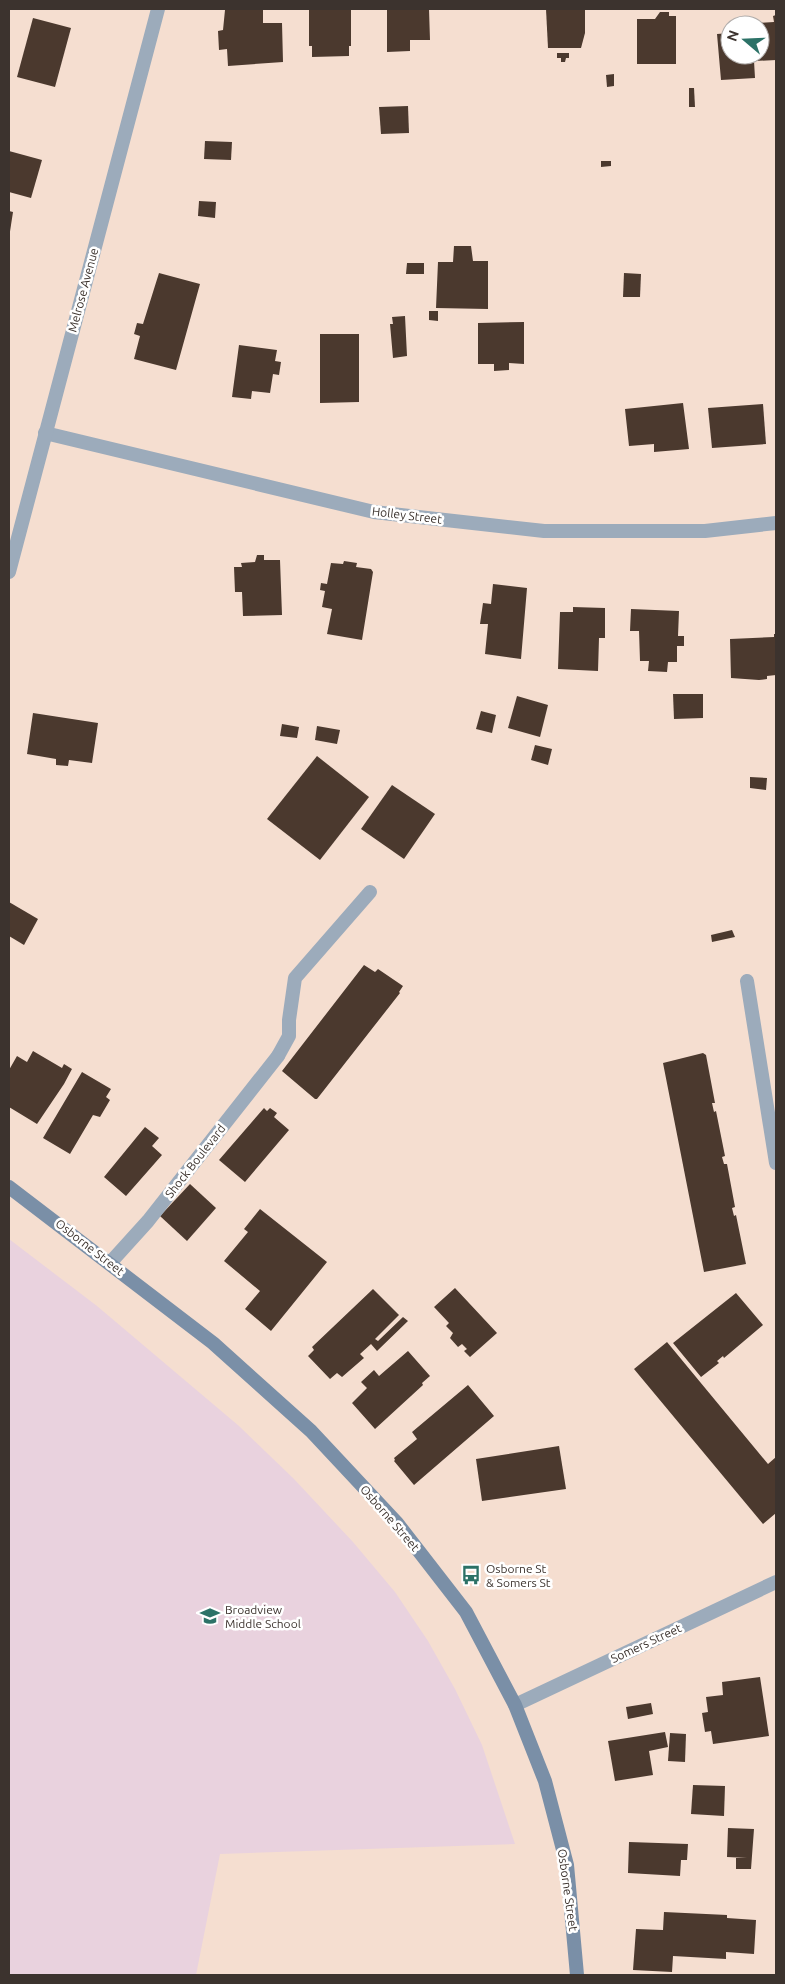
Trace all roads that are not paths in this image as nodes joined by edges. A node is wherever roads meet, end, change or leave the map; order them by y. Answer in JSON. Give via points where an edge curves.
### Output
{"nodes":[{"id":1,"x":158,"y":9,"type":"edge"},
{"id":2,"x":46,"y":432,"type":"junction"},
{"id":3,"x":776,"y":523,"type":"edge"},
{"id":4,"x":9,"y":572,"type":"edge"},
{"id":5,"x":370,"y":892,"type":"dead end"},
{"id":6,"x":747,"y":981,"type":"dead end"},
{"id":7,"x":776,"y":1163,"type":"edge"},
{"id":8,"x":9,"y":1188,"type":"edge"},
{"id":9,"x":110,"y":1263,"type":"junction"},
{"id":10,"x":776,"y":1582,"type":"edge"},
{"id":11,"x":515,"y":1704,"type":"junction"},
{"id":12,"x":577,"y":1975,"type":"edge"}],
"edges":[{"from":1,"to":2,"type":"street","name":"Melrose Avenue"},
{"from":2,"to":3,"type":"street","name":"Holley Street","via":[[374,512],[544,531],[705,531]]},
{"from":2,"to":4,"type":"street","name":"Melrose Avenue"},
{"from":5,"to":9,"type":"street","name":"Shock Boulevard","via":[[296,978],[289,1036],[278,1056],[148,1221]]},
{"from":6,"to":7,"type":"street"},
{"from":8,"to":9,"type":"main road","name":"Osborne Street"},
{"from":9,"to":11,"type":"main road","name":"Osborne Street","via":[[213,1343],[311,1431],[397,1523],[466,1612]]},
{"from":10,"to":11,"type":"street","name":"Somers Street"},
{"from":11,"to":12,"type":"main road","name":"Osborne Street","via":[[545,1781],[567,1865]]}]}
